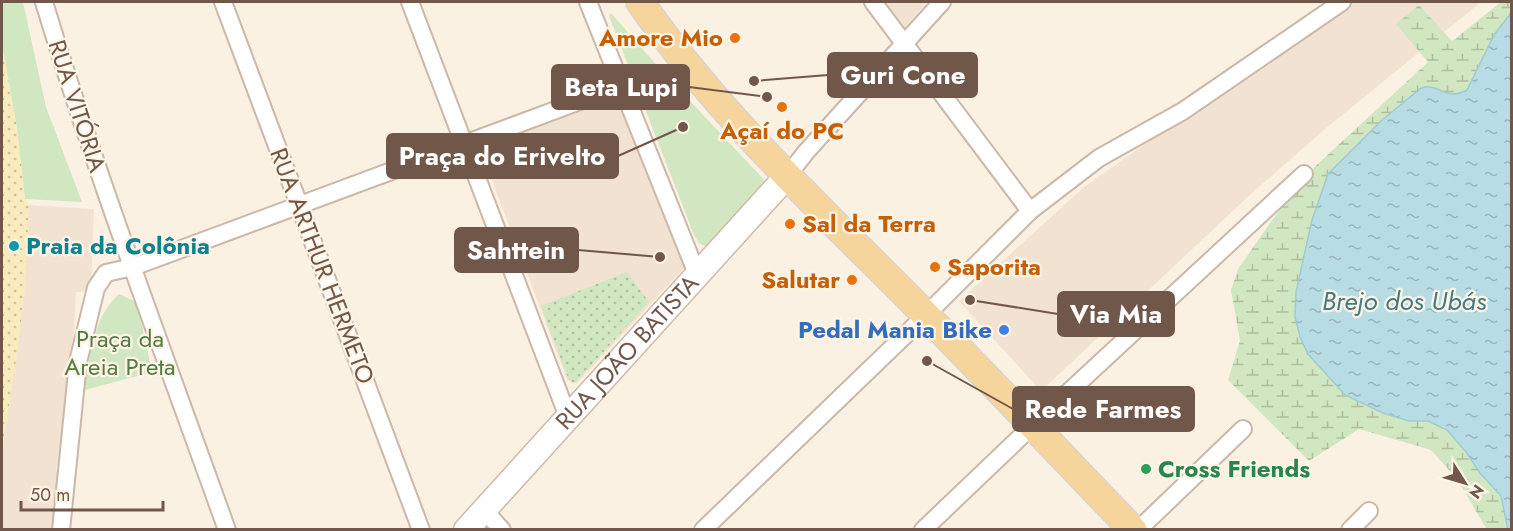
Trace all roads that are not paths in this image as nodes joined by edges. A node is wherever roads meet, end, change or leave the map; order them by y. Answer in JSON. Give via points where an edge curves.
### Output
{"nodes":[{"id":1,"x":44,"y":2,"type":"edge"},
{"id":2,"x":224,"y":2,"type":"edge"},
{"id":3,"x":410,"y":2,"type":"edge"},
{"id":4,"x":588,"y":2,"type":"edge"},
{"id":5,"x":640,"y":2,"type":"edge"},
{"id":6,"x":873,"y":2,"type":"edge"},
{"id":7,"x":942,"y":2,"type":"edge"},
{"id":8,"x":1342,"y":2,"type":"edge"},
{"id":9,"x":905,"y":44,"type":"junction"},
{"id":10,"x":623,"y":85,"type":"junction"},
{"id":11,"x":464,"y":145,"type":"junction"},
{"id":12,"x":1304,"y":174,"type":"dead end"},
{"id":13,"x":788,"y":175,"type":"junction"},
{"id":14,"x":299,"y":207,"type":"junction"},
{"id":15,"x":1030,"y":211,"type":"junction"},
{"id":16,"x":133,"y":267,"type":"junction"},
{"id":17,"x":697,"y":274,"type":"junction"},
{"id":18,"x":926,"y":315,"type":"junction"},
{"id":19,"x":568,"y":417,"type":"junction"},
{"id":20,"x":1033,"y":425,"type":"junction"},
{"id":21,"x":1243,"y":429,"type":"dead end"},
{"id":22,"x":484,"y":510,"type":"junction"},
{"id":23,"x":1369,"y":511,"type":"dead end"},
{"id":24,"x":61,"y":530,"type":"edge"},
{"id":25,"x":227,"y":530,"type":"edge"},
{"id":26,"x":421,"y":530,"type":"edge"},
{"id":27,"x":466,"y":530,"type":"edge"},
{"id":28,"x":502,"y":530,"type":"edge"},
{"id":29,"x":703,"y":530,"type":"edge"},
{"id":30,"x":923,"y":530,"type":"edge"},
{"id":31,"x":1133,"y":530,"type":"edge"},
{"id":32,"x":1138,"y":530,"type":"edge"},
{"id":33,"x":1350,"y":530,"type":"edge"}],
"edges":[{"from":1,"to":16,"type":"street","name":"RUA VITÓRIA"},
{"from":2,"to":14,"type":"street","name":"RUA ARTHUR HERMETO"},
{"from":3,"to":11,"type":"street"},
{"from":4,"to":10,"type":"street"},
{"from":5,"to":13,"type":"main road","via":[[689,65]]},
{"from":6,"to":9,"type":"street"},
{"from":7,"to":9,"type":"street"},
{"from":8,"to":15,"type":"street","via":[[1183,111],[1098,158]]},
{"from":9,"to":13,"type":"street"},
{"from":9,"to":15,"type":"street"},
{"from":10,"to":11,"type":"street"},
{"from":10,"to":17,"type":"street"},
{"from":11,"to":14,"type":"street"},
{"from":11,"to":19,"type":"street"},
{"from":12,"to":20,"type":"street"},
{"from":13,"to":17,"type":"street","name":"RUA JOÃO BATISTA"},
{"from":13,"to":18,"type":"main road"},
{"from":14,"to":16,"type":"street"},
{"from":14,"to":26,"type":"street","name":"RUA ARTHUR HERMETO"},
{"from":15,"to":18,"type":"street"},
{"from":16,"to":24,"type":"street","via":[[106,273],[96,288],[73,393]]},
{"from":16,"to":25,"type":"street","name":"RUA VITÓRIA"},
{"from":17,"to":19,"type":"street","name":"RUA JOÃO BATISTA"},
{"from":18,"to":20,"type":"main road"},
{"from":18,"to":29,"type":"street"},
{"from":19,"to":22,"type":"street","name":"RUA JOÃO BATISTA"},
{"from":20,"to":30,"type":"street"},
{"from":20,"to":31,"type":"main road"},
{"from":21,"to":32,"type":"street"},
{"from":22,"to":27,"type":"street","name":"RUA JOÃO BATISTA"},
{"from":22,"to":28,"type":"street"},
{"from":23,"to":33,"type":"street"}]}
